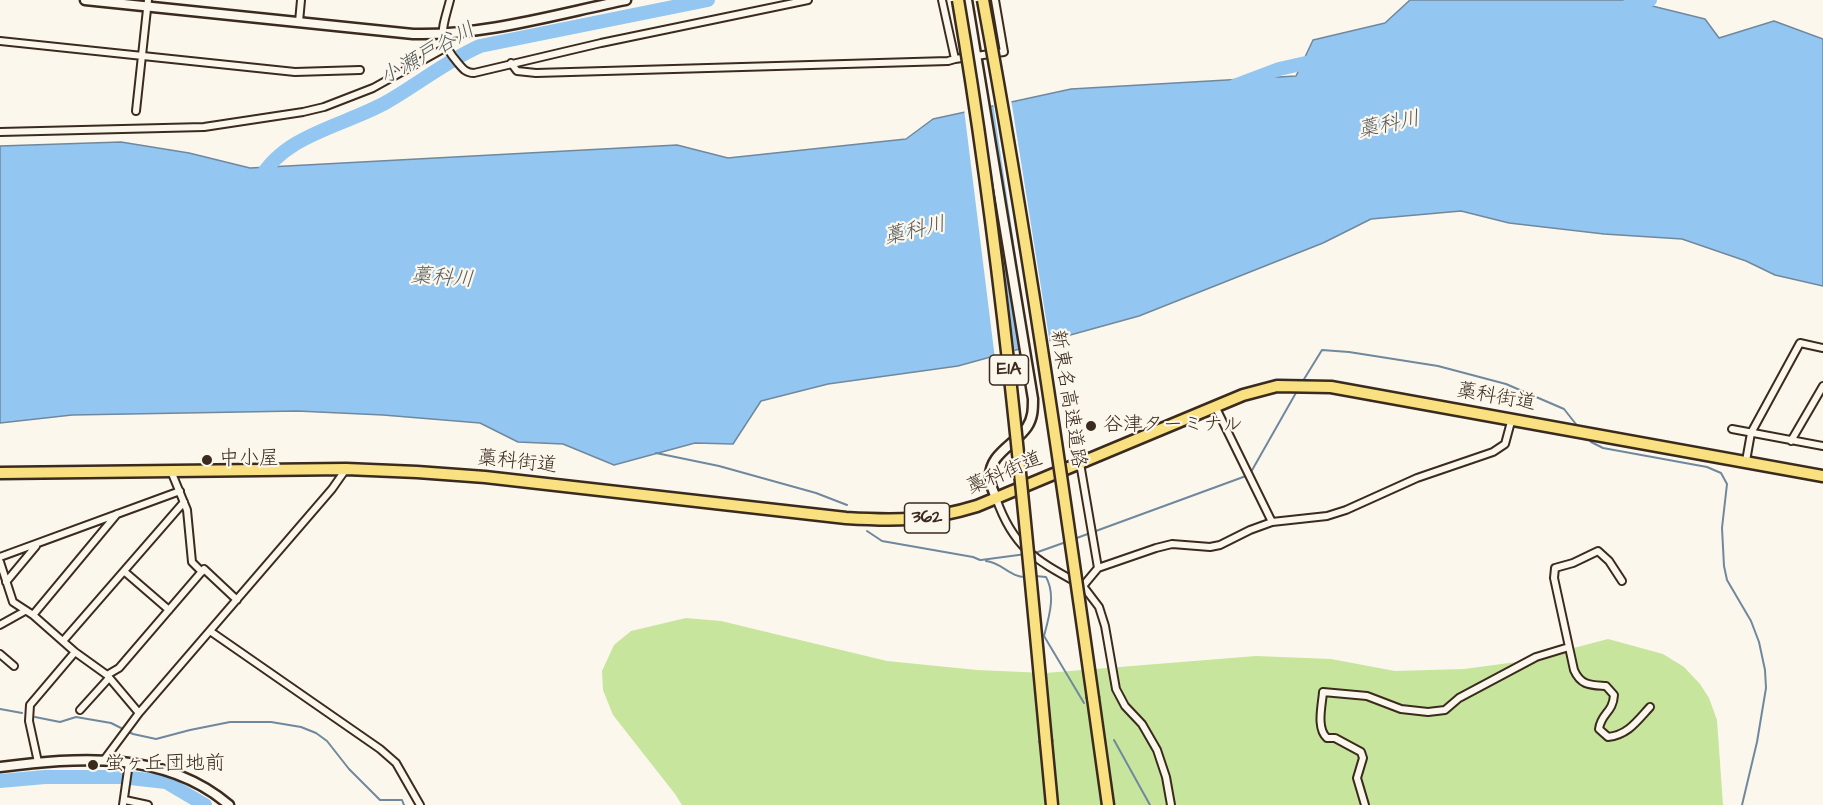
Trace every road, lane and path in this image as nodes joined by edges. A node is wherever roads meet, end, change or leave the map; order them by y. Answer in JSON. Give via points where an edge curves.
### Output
{"nodes":[{"id":1,"x":85,"y":0,"type":"edge"},
{"id":2,"x":301,"y":0,"type":"edge"},
{"id":3,"x":450,"y":0,"type":"edge"},
{"id":4,"x":627,"y":0,"type":"edge"},
{"id":5,"x":808,"y":0,"type":"edge"},
{"id":6,"x":942,"y":0,"type":"edge"},
{"id":7,"x":958,"y":0,"type":"edge"},
{"id":8,"x":967,"y":0,"type":"edge"},
{"id":9,"x":983,"y":0,"type":"edge"},
{"id":10,"x":995,"y":0,"type":"edge"},
{"id":11,"x":147,"y":3,"type":"edge"},
{"id":12,"x":298,"y":22,"type":"junction"},
{"id":13,"x":442,"y":35,"type":"junction"},
{"id":14,"x":0,"y":41,"type":"edge"},
{"id":15,"x":446,"y":48,"type":"junction"},
{"id":16,"x":142,"y":56,"type":"junction"},
{"id":17,"x":977,"y":56,"type":"junction"},
{"id":18,"x":955,"y":59,"type":"junction"},
{"id":19,"x":511,"y":63,"type":"junction"},
{"id":20,"x":360,"y":70,"type":"dead end"},
{"id":21,"x":136,"y":111,"type":"dead end"},
{"id":22,"x":0,"y":132,"type":"edge"},
{"id":23,"x":1823,"y":348,"type":"edge"},
{"id":24,"x":1823,"y":386,"type":"edge"},
{"id":25,"x":1215,"y":406,"type":"junction"},
{"id":26,"x":1512,"y":418,"type":"junction"},
{"id":27,"x":1732,"y":429,"type":"dead end"},
{"id":28,"x":1751,"y":434,"type":"junction"},
{"id":29,"x":1791,"y":441,"type":"junction"},
{"id":30,"x":1823,"y":446,"type":"edge"},
{"id":31,"x":1746,"y":461,"type":"junction"},
{"id":32,"x":1080,"y":462,"type":"junction"},
{"id":33,"x":346,"y":469,"type":"junction"},
{"id":34,"x":171,"y":471,"type":"junction"},
{"id":35,"x":0,"y":473,"type":"edge"},
{"id":36,"x":1823,"y":476,"type":"edge"},
{"id":37,"x":180,"y":491,"type":"junction"},
{"id":38,"x":996,"y":498,"type":"junction"},
{"id":39,"x":184,"y":502,"type":"junction"},
{"id":40,"x":117,"y":514,"type":"junction"},
{"id":41,"x":1272,"y":522,"type":"junction"},
{"id":42,"x":38,"y":544,"type":"junction"},
{"id":43,"x":0,"y":557,"type":"edge"},
{"id":44,"x":0,"y":562,"type":"edge"},
{"id":45,"x":1098,"y":568,"type":"junction"},
{"id":46,"x":125,"y":572,"type":"junction"},
{"id":47,"x":202,"y":572,"type":"junction"},
{"id":48,"x":4,"y":580,"type":"edge"},
{"id":49,"x":1622,"y":581,"type":"dead end"},
{"id":50,"x":1083,"y":586,"type":"junction"},
{"id":51,"x":237,"y":600,"type":"junction"},
{"id":52,"x":169,"y":610,"type":"junction"},
{"id":53,"x":25,"y":611,"type":"junction"},
{"id":54,"x":33,"y":615,"type":"junction"},
{"id":55,"x":0,"y":626,"type":"edge"},
{"id":56,"x":210,"y":631,"type":"junction"},
{"id":57,"x":63,"y":641,"type":"junction"},
{"id":58,"x":1569,"y":647,"type":"junction"},
{"id":59,"x":75,"y":652,"type":"junction"},
{"id":60,"x":0,"y":654,"type":"edge"},
{"id":61,"x":14,"y":666,"type":"dead end"},
{"id":62,"x":108,"y":676,"type":"junction"},
{"id":63,"x":1650,"y":707,"type":"dead end"},
{"id":64,"x":80,"y":711,"type":"dead end"},
{"id":65,"x":140,"y":713,"type":"junction"},
{"id":66,"x":104,"y":760,"type":"junction"},
{"id":67,"x":38,"y":762,"type":"junction"},
{"id":68,"x":129,"y":763,"type":"junction"},
{"id":69,"x":0,"y":767,"type":"edge"},
{"id":70,"x":124,"y":803,"type":"edge"},
{"id":71,"x":148,"y":805,"type":"edge"},
{"id":72,"x":229,"y":805,"type":"edge"},
{"id":73,"x":420,"y":805,"type":"edge"},
{"id":74,"x":1052,"y":805,"type":"edge"},
{"id":75,"x":1108,"y":805,"type":"edge"},
{"id":76,"x":1171,"y":805,"type":"edge"},
{"id":77,"x":1365,"y":805,"type":"edge"}],
"edges":[{"from":1,"to":11,"type":"street"},
{"from":2,"to":12,"type":"street"},
{"from":3,"to":13,"type":"street"},
{"from":4,"to":13,"type":"street"},
{"from":5,"to":19,"type":"street"},
{"from":6,"to":18,"type":"street"},
{"from":7,"to":74,"type":"highway","number":"E1A","bridge":true,"via":[[981,141],[1008,362]]},
{"from":8,"to":17,"type":"street"},
{"from":9,"to":75,"type":"highway","name":"新東名高速道路","number":"E1A","bridge":true,"via":[[1067,514]]},
{"from":10,"to":17,"type":"street","via":[[1004,52]]},
{"from":11,"to":12,"type":"street"},
{"from":11,"to":16,"type":"street"},
{"from":12,"to":13,"type":"street"},
{"from":13,"to":15,"type":"street"},
{"from":14,"to":16,"type":"street"},
{"from":15,"to":19,"type":"street","via":[[468,73]]},
{"from":15,"to":22,"type":"street","via":[[373,88],[303,112],[204,127]]},
{"from":16,"to":20,"type":"street","via":[[295,72]]},
{"from":16,"to":21,"type":"street"},
{"from":17,"to":18,"type":"street"},
{"from":17,"to":38,"type":"street","via":[[1033,399],[1028,426],[994,462],[990,479]]},
{"from":18,"to":19,"type":"street","via":[[536,73],[517,71]]},
{"from":23,"to":28,"type":"street","via":[[1800,343]]},
{"from":24,"to":29,"type":"street"},
{"from":25,"to":26,"type":"highway","name":"藁科街道","number":"362","via":[[1277,386],[1307,385]]},
{"from":25,"to":32,"type":"highway","name":"藁科街道","number":"362"},
{"from":25,"to":41,"type":"street"},
{"from":26,"to":31,"type":"highway","name":"藁科街道","number":"362"},
{"from":26,"to":41,"type":"street","via":[[1505,444],[1493,452],[1417,478],[1346,510]]},
{"from":27,"to":28,"type":"street"},
{"from":28,"to":29,"type":"street"},
{"from":28,"to":31,"type":"street"},
{"from":29,"to":30,"type":"street"},
{"from":31,"to":36,"type":"highway","name":"藁科街道","number":"362"},
{"from":32,"to":38,"type":"highway","name":"藁科街道","number":"362"},
{"from":32,"to":45,"type":"street"},
{"from":33,"to":34,"type":"highway","name":"藁科街道","number":"362"},
{"from":33,"to":38,"type":"highway","name":"藁科街道","number":"362","via":[[485,477],[898,521],[955,513]]},
{"from":33,"to":51,"type":"street"},
{"from":34,"to":35,"type":"highway","name":"藁科街道","number":"362"},
{"from":34,"to":37,"type":"street"},
{"from":37,"to":39,"type":"street"},
{"from":37,"to":40,"type":"street"},
{"from":38,"to":50,"type":"street","via":[[1002,517],[1023,549]]},
{"from":39,"to":46,"type":"street"},
{"from":39,"to":47,"type":"street","via":[[192,562]]},
{"from":40,"to":42,"type":"street"},
{"from":40,"to":54,"type":"street"},
{"from":41,"to":45,"type":"street","via":[[1210,548],[1172,544]]},
{"from":42,"to":43,"type":"street"},
{"from":42,"to":48,"type":"street"},
{"from":44,"to":48,"type":"street"},
{"from":45,"to":50,"type":"street"},
{"from":46,"to":52,"type":"street"},
{"from":46,"to":57,"type":"street"},
{"from":47,"to":51,"type":"street","via":[[204,569]]},
{"from":47,"to":52,"type":"street"},
{"from":48,"to":53,"type":"street","via":[[13,602]]},
{"from":49,"to":58,"type":"street","via":[[1598,551],[1555,568]]},
{"from":50,"to":76,"type":"street","via":[[1099,608],[1105,626],[1116,689],[1157,750]]},
{"from":51,"to":56,"type":"street"},
{"from":52,"to":62,"type":"street"},
{"from":53,"to":54,"type":"street"},
{"from":53,"to":55,"type":"street"},
{"from":54,"to":57,"type":"street"},
{"from":56,"to":65,"type":"street"},
{"from":56,"to":73,"type":"street","via":[[380,749],[396,763]]},
{"from":57,"to":59,"type":"street"},
{"from":58,"to":63,"type":"street","via":[[1578,679],[1585,684],[1606,686],[1614,694],[1614,705],[1599,729],[1608,737],[1628,732]]},
{"from":58,"to":77,"type":"street","via":[[1536,657],[1458,698],[1445,710],[1401,709],[1367,696],[1323,692],[1323,734],[1361,752],[1363,759],[1357,778]]},
{"from":59,"to":62,"type":"street"},
{"from":59,"to":67,"type":"street","via":[[30,705],[29,721]]},
{"from":60,"to":61,"type":"street"},
{"from":62,"to":64,"type":"street"},
{"from":62,"to":65,"type":"street"},
{"from":65,"to":66,"type":"street"},
{"from":66,"to":67,"type":"street"},
{"from":66,"to":68,"type":"street"},
{"from":67,"to":69,"type":"street"},
{"from":68,"to":70,"type":"street"},
{"from":68,"to":72,"type":"street","via":[[187,778]]},
{"from":70,"to":71,"type":"street"}]}
